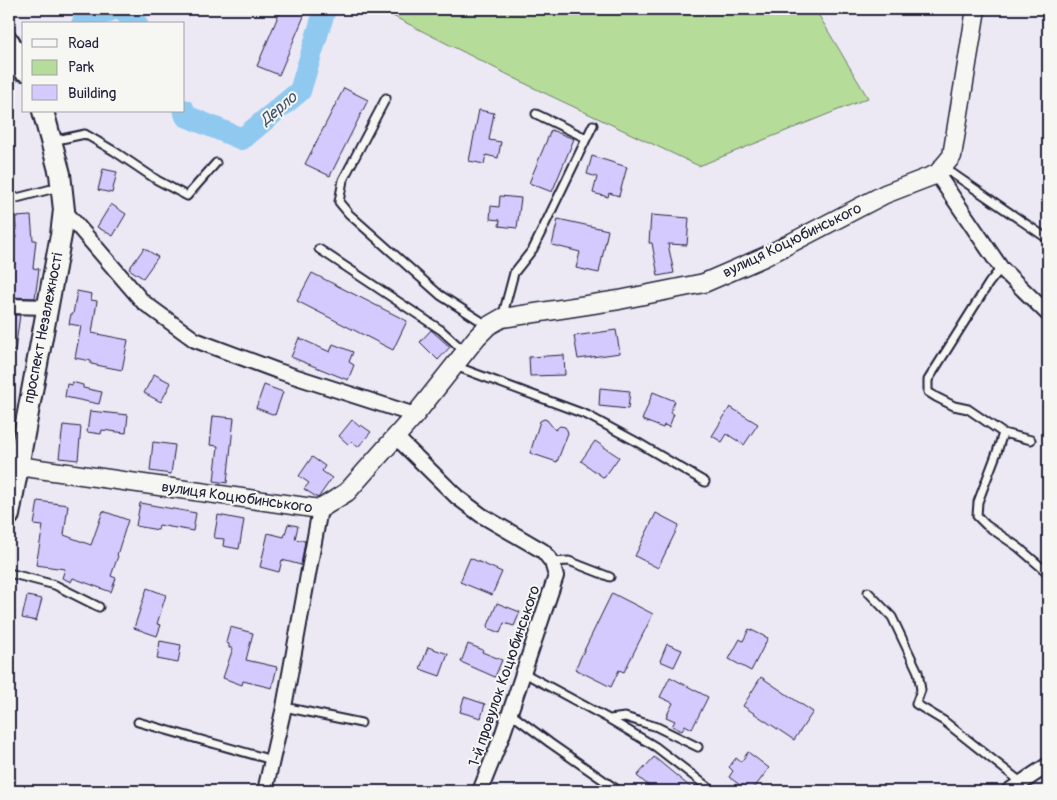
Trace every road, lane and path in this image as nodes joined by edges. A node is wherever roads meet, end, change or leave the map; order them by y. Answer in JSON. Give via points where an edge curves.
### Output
{"nodes":[{"id":1,"x":976,"y":9,"type":"edge"},
{"id":2,"x":386,"y":98,"type":"dead end"},
{"id":3,"x":43,"y":112,"type":"edge"},
{"id":4,"x":536,"y":114,"type":"dead end"},
{"id":5,"x":593,"y":124,"type":"dead end"},
{"id":6,"x":586,"y":138,"type":"junction"},
{"id":7,"x":51,"y":141,"type":"junction"},
{"id":8,"x":216,"y":163,"type":"dead end"},
{"id":9,"x":940,"y":170,"type":"junction"},
{"id":10,"x":61,"y":186,"type":"junction"},
{"id":11,"x":9,"y":200,"type":"edge"},
{"id":12,"x":64,"y":210,"type":"junction"},
{"id":13,"x":1048,"y":239,"type":"edge"},
{"id":14,"x":319,"y":249,"type":"dead end"},
{"id":15,"x":1002,"y":268,"type":"junction"},
{"id":16,"x":9,"y":306,"type":"edge"},
{"id":17,"x":48,"y":307,"type":"junction"},
{"id":18,"x":1048,"y":314,"type":"edge"},
{"id":19,"x":495,"y":322,"type":"junction"},
{"id":20,"x":466,"y":352,"type":"junction"},
{"id":21,"x":454,"y":366,"type":"junction"},
{"id":22,"x":415,"y":415,"type":"junction"},
{"id":23,"x":1003,"y":433,"type":"junction"},
{"id":24,"x":396,"y":437,"type":"junction"},
{"id":25,"x":1031,"y":440,"type":"dead end"},
{"id":26,"x":13,"y":465,"type":"edge"},
{"id":27,"x":705,"y":482,"type":"dead end"},
{"id":28,"x":320,"y":509,"type":"junction"},
{"id":29,"x":9,"y":516,"type":"edge"},
{"id":30,"x":552,"y":562,"type":"junction"},
{"id":31,"x":9,"y":573,"type":"edge"},
{"id":32,"x":1048,"y":573,"type":"edge"},
{"id":33,"x":610,"y":577,"type":"dead end"},
{"id":34,"x":868,"y":592,"type":"dead end"},
{"id":35,"x":99,"y":607,"type":"dead end"},
{"id":36,"x":524,"y":673,"type":"junction"},
{"id":37,"x":284,"y":707,"type":"junction"},
{"id":38,"x":510,"y":713,"type":"junction"},
{"id":39,"x":609,"y":719,"type":"junction"},
{"id":40,"x":138,"y":722,"type":"dead end"},
{"id":41,"x":361,"y":723,"type":"dead end"},
{"id":42,"x":698,"y":747,"type":"dead end"},
{"id":43,"x":272,"y":760,"type":"junction"},
{"id":44,"x":1048,"y":765,"type":"edge"},
{"id":45,"x":1022,"y":783,"type":"junction"},
{"id":46,"x":265,"y":791,"type":"edge"},
{"id":47,"x":480,"y":791,"type":"edge"},
{"id":48,"x":619,"y":791,"type":"edge"},
{"id":49,"x":713,"y":791,"type":"edge"},
{"id":50,"x":1010,"y":791,"type":"edge"}],
"edges":[{"from":1,"to":9,"type":"street","via":[[952,156]]},
{"from":2,"to":19,"type":"lane","via":[[344,180],[339,202],[440,295]]},
{"from":3,"to":7,"type":"main road","name":"проспект Незалежності"},
{"from":4,"to":6,"type":"lane"},
{"from":5,"to":6,"type":"lane","name":"вулиця Коцюбинського"},
{"from":6,"to":19,"type":"lane","name":"вулиця Коцюбинського","via":[[533,249],[514,273]]},
{"from":7,"to":8,"type":"lane","via":[[85,134],[187,196]]},
{"from":7,"to":10,"type":"main road","name":"проспект Незалежності"},
{"from":9,"to":13,"type":"lane"},
{"from":9,"to":15,"type":"street"},
{"from":9,"to":19,"type":"street","name":"вулиця Коцюбинського","via":[[884,194],[764,257],[704,283]]},
{"from":10,"to":11,"type":"lane"},
{"from":10,"to":12,"type":"main road","name":"проспект Незалежності"},
{"from":12,"to":17,"type":"main road","name":"проспект Незалежності"},
{"from":12,"to":22,"type":"street","via":[[143,302],[195,340],[278,371]]},
{"from":14,"to":20,"type":"lane","via":[[441,330]]},
{"from":15,"to":18,"type":"street"},
{"from":15,"to":23,"type":"lane","via":[[989,283],[928,380],[928,392],[954,406],[968,409]]},
{"from":16,"to":17,"type":"street"},
{"from":17,"to":26,"type":"main road","name":"проспект Незалежності"},
{"from":19,"to":20,"type":"street","name":"вулиця Коцюбинського","via":[[477,337]]},
{"from":20,"to":21,"type":"street","name":"вулиця Коцюбинського"},
{"from":21,"to":22,"type":"street","name":"вулиця Коцюбинського"},
{"from":21,"to":27,"type":"lane","via":[[588,414]]},
{"from":22,"to":24,"type":"street","name":"вулиця Коцюбинського"},
{"from":23,"to":25,"type":"lane"},
{"from":23,"to":32,"type":"lane","via":[[978,502],[978,516]]},
{"from":24,"to":28,"type":"street","name":"вулиця Коцюбинського","via":[[347,492]]},
{"from":24,"to":30,"type":"street","via":[[456,497],[543,551]]},
{"from":26,"to":28,"type":"street","name":"вулиця Коцюбинського"},
{"from":26,"to":29,"type":"main road","name":"проспект Незалежності"},
{"from":28,"to":37,"type":"street"},
{"from":30,"to":33,"type":"lane","via":[[569,561]]},
{"from":30,"to":36,"type":"street","name":"1-й провулок Коцюбинського","via":[[556,576]]},
{"from":31,"to":35,"type":"lane","via":[[55,585]]},
{"from":34,"to":45,"type":"lane","via":[[892,617],[918,672],[921,690],[916,704],[944,721]]},
{"from":36,"to":38,"type":"street","name":"1-й провулок Коцюбинського"},
{"from":36,"to":39,"type":"lane"},
{"from":37,"to":41,"type":"lane"},
{"from":37,"to":43,"type":"street"},
{"from":38,"to":47,"type":"street","name":"1-й провулок Коцюбинського"},
{"from":38,"to":48,"type":"lane"},
{"from":39,"to":42,"type":"lane","via":[[625,717],[657,727]]},
{"from":39,"to":49,"type":"lane","via":[[656,747]]},
{"from":40,"to":43,"type":"lane"},
{"from":43,"to":46,"type":"street"},
{"from":44,"to":45,"type":"street"},
{"from":45,"to":50,"type":"street"}]}
